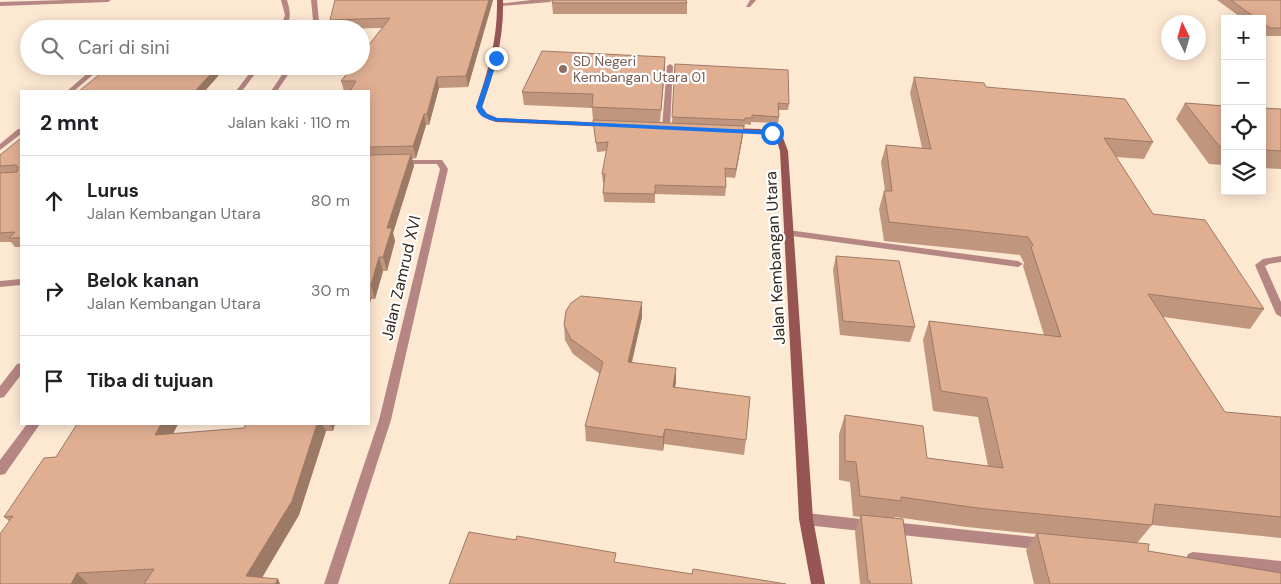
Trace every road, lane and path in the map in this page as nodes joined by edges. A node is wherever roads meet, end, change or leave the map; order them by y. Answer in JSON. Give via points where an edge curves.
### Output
{"nodes":[{"id":1,"x":108,"y":0,"type":"edge"},
{"id":2,"x":284,"y":0,"type":"edge"},
{"id":3,"x":314,"y":0,"type":"edge"},
{"id":4,"x":550,"y":0,"type":"edge"},
{"id":5,"x":753,"y":0,"type":"edge"},
{"id":6,"x":500,"y":2,"type":"edge"},
{"id":7,"x":0,"y":4,"type":"edge"},
{"id":8,"x":748,"y":6,"type":"dead end"},
{"id":9,"x":286,"y":20,"type":"edge"},
{"id":10,"x":316,"y":20,"type":"edge"},
{"id":11,"x":670,"y":66,"type":"dead end"},
{"id":12,"x":89,"y":75,"type":"edge"},
{"id":13,"x":251,"y":75,"type":"edge"},
{"id":14,"x":286,"y":75,"type":"edge"},
{"id":15,"x":71,"y":90,"type":"edge"},
{"id":16,"x":240,"y":90,"type":"edge"},
{"id":17,"x":275,"y":90,"type":"edge"},
{"id":18,"x":617,"y":125,"type":"edge"},
{"id":19,"x":665,"y":127,"type":"edge"},
{"id":20,"x":722,"y":130,"type":"edge"},
{"id":21,"x":20,"y":132,"type":"edge"},
{"id":22,"x":0,"y":148,"type":"edge"},
{"id":23,"x":388,"y":162,"type":"edge"},
{"id":24,"x":788,"y":233,"type":"junction"},
{"id":25,"x":1281,"y":259,"type":"edge"},
{"id":26,"x":1018,"y":264,"type":"dead end"},
{"id":27,"x":20,"y":282,"type":"edge"},
{"id":28,"x":0,"y":284,"type":"edge"},
{"id":29,"x":1281,"y":314,"type":"edge"},
{"id":30,"x":20,"y":368,"type":"edge"},
{"id":31,"x":0,"y":394,"type":"edge"},
{"id":32,"x":33,"y":425,"type":"edge"},
{"id":33,"x":0,"y":470,"type":"edge"},
{"id":34,"x":806,"y":519,"type":"junction"},
{"id":35,"x":1056,"y":545,"type":"edge"},
{"id":36,"x":1183,"y":558,"type":"edge"},
{"id":37,"x":1281,"y":568,"type":"edge"},
{"id":38,"x":331,"y":584,"type":"edge"},
{"id":39,"x":818,"y":584,"type":"edge"}],
"edges":[{"from":1,"to":7,"type":"street"},
{"from":2,"to":9,"type":"street"},
{"from":3,"to":10,"type":"street"},
{"from":4,"to":6,"type":"street"},
{"from":5,"to":8,"type":"street"},
{"from":6,"to":18,"type":"street","via":[[501,36],[479,107],[481,112],[496,120]]},
{"from":11,"to":19,"type":"street"},
{"from":12,"to":15,"type":"street"},
{"from":13,"to":16,"type":"street"},
{"from":14,"to":17,"type":"street"},
{"from":20,"to":24,"type":"street","name":"Jalan Kembangan Utara","via":[[760,131],[779,137],[784,151]]},
{"from":21,"to":22,"type":"street"},
{"from":23,"to":38,"type":"street","name":"Jalan Zamrud XVI","via":[[439,162],[444,169],[385,420]]},
{"from":24,"to":26,"type":"street"},
{"from":24,"to":34,"type":"street","name":"Jalan Kembangan Utara"},
{"from":25,"to":29,"type":"street","via":[[1260,265]]},
{"from":27,"to":28,"type":"street"},
{"from":30,"to":31,"type":"street"},
{"from":32,"to":33,"type":"street"},
{"from":34,"to":35,"type":"street"},
{"from":34,"to":39,"type":"street","name":"Jalan Kembangan Utara"},
{"from":36,"to":37,"type":"street"}]}
